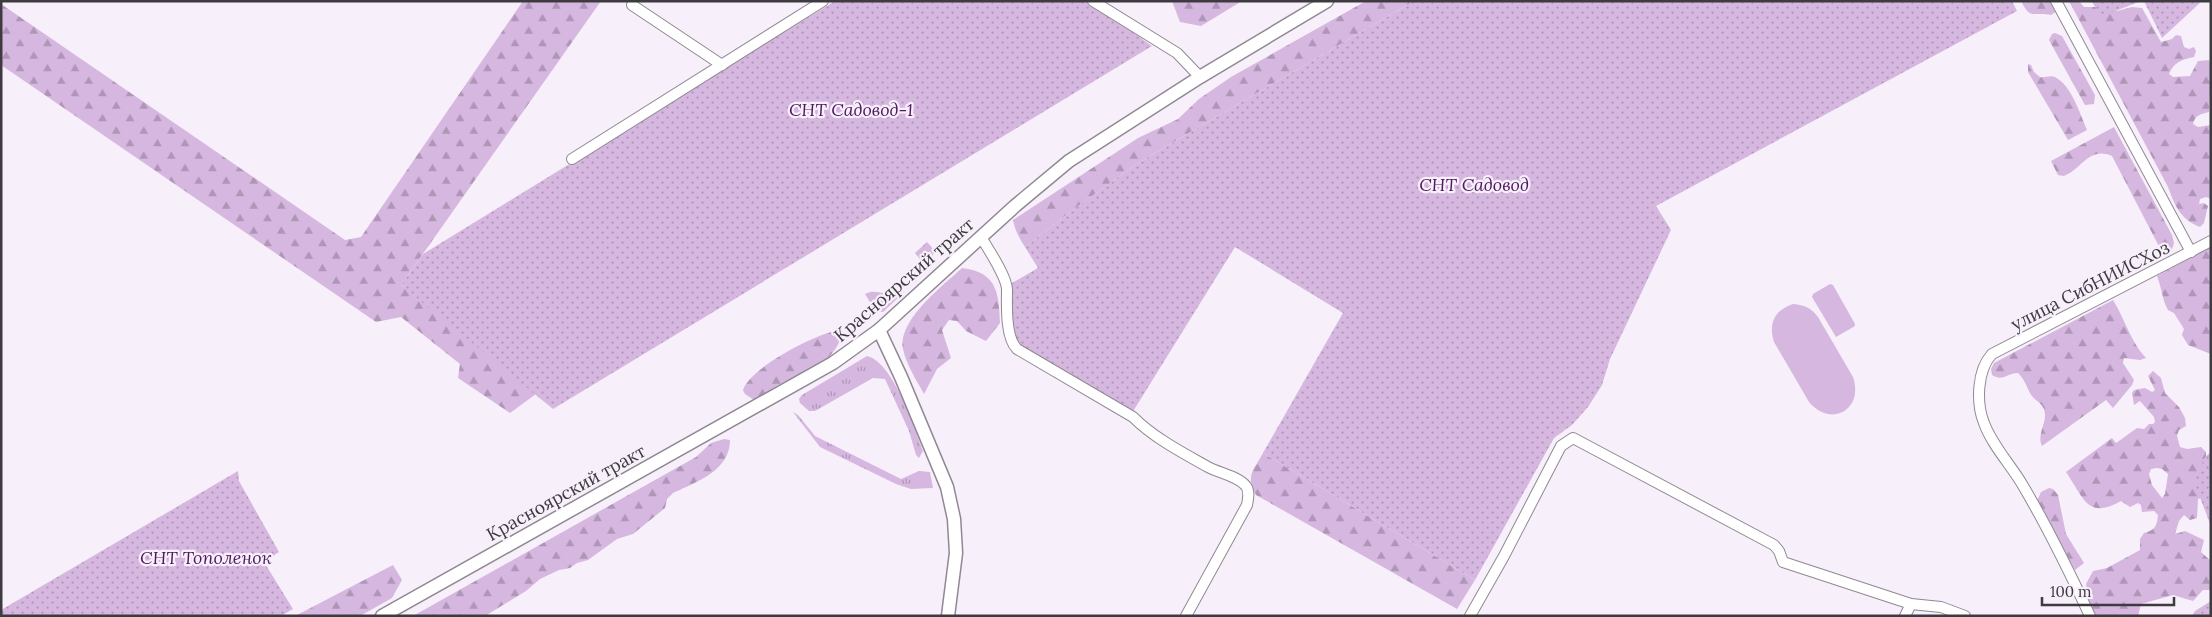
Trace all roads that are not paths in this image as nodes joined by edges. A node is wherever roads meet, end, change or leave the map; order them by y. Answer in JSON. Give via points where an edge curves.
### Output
{"nodes":[{"id":1,"x":823,"y":1,"type":"edge"},
{"id":2,"x":1093,"y":1,"type":"edge"},
{"id":3,"x":1327,"y":1,"type":"edge"},
{"id":4,"x":2056,"y":1,"type":"edge"},
{"id":5,"x":632,"y":5,"type":"dead end"},
{"id":6,"x":722,"y":65,"type":"junction"},
{"id":7,"x":1200,"y":76,"type":"junction"},
{"id":8,"x":572,"y":159,"type":"dead end"},
{"id":9,"x":981,"y":237,"type":"junction"},
{"id":10,"x":2211,"y":241,"type":"edge"},
{"id":11,"x":2190,"y":252,"type":"junction"},
{"id":12,"x":879,"y":330,"type":"junction"},
{"id":13,"x":1911,"y":604,"type":"junction"},
{"id":14,"x":382,"y":616,"type":"edge"},
{"id":15,"x":948,"y":616,"type":"edge"},
{"id":16,"x":1186,"y":616,"type":"edge"},
{"id":17,"x":1470,"y":616,"type":"edge"},
{"id":18,"x":1905,"y":616,"type":"edge"},
{"id":19,"x":1965,"y":616,"type":"edge"},
{"id":20,"x":2090,"y":616,"type":"edge"}],
"edges":[{"from":1,"to":6,"type":"street"},
{"from":2,"to":7,"type":"street","via":[[1177,53]]},
{"from":3,"to":7,"type":"main road","name":"Красноярский тракт"},
{"from":4,"to":11,"type":"street"},
{"from":5,"to":6,"type":"street"},
{"from":6,"to":8,"type":"street"},
{"from":7,"to":9,"type":"main road","name":"Красноярский тракт","via":[[1069,161]]},
{"from":9,"to":12,"type":"main road","name":"Красноярский тракт"},
{"from":9,"to":16,"type":"street","via":[[1006,283],[1012,344],[1133,417],[1149,432],[1248,488],[1246,505]]},
{"from":10,"to":11,"type":"street","name":"улица СибНИИСХоз"},
{"from":11,"to":20,"type":"street","name":"улица СибНИИСХоз","via":[[1992,354],[1985,362],[1981,378],[1983,422],[2022,483]]},
{"from":12,"to":14,"type":"main road","name":"Красноярский тракт","via":[[834,363]]},
{"from":12,"to":15,"type":"main road","via":[[947,487],[954,519],[956,553]]},
{"from":13,"to":17,"type":"street","via":[[1783,562],[1774,546],[1573,438],[1560,448]]},
{"from":13,"to":18,"type":"street"},
{"from":13,"to":19,"type":"street","via":[[1941,607]]}]}
